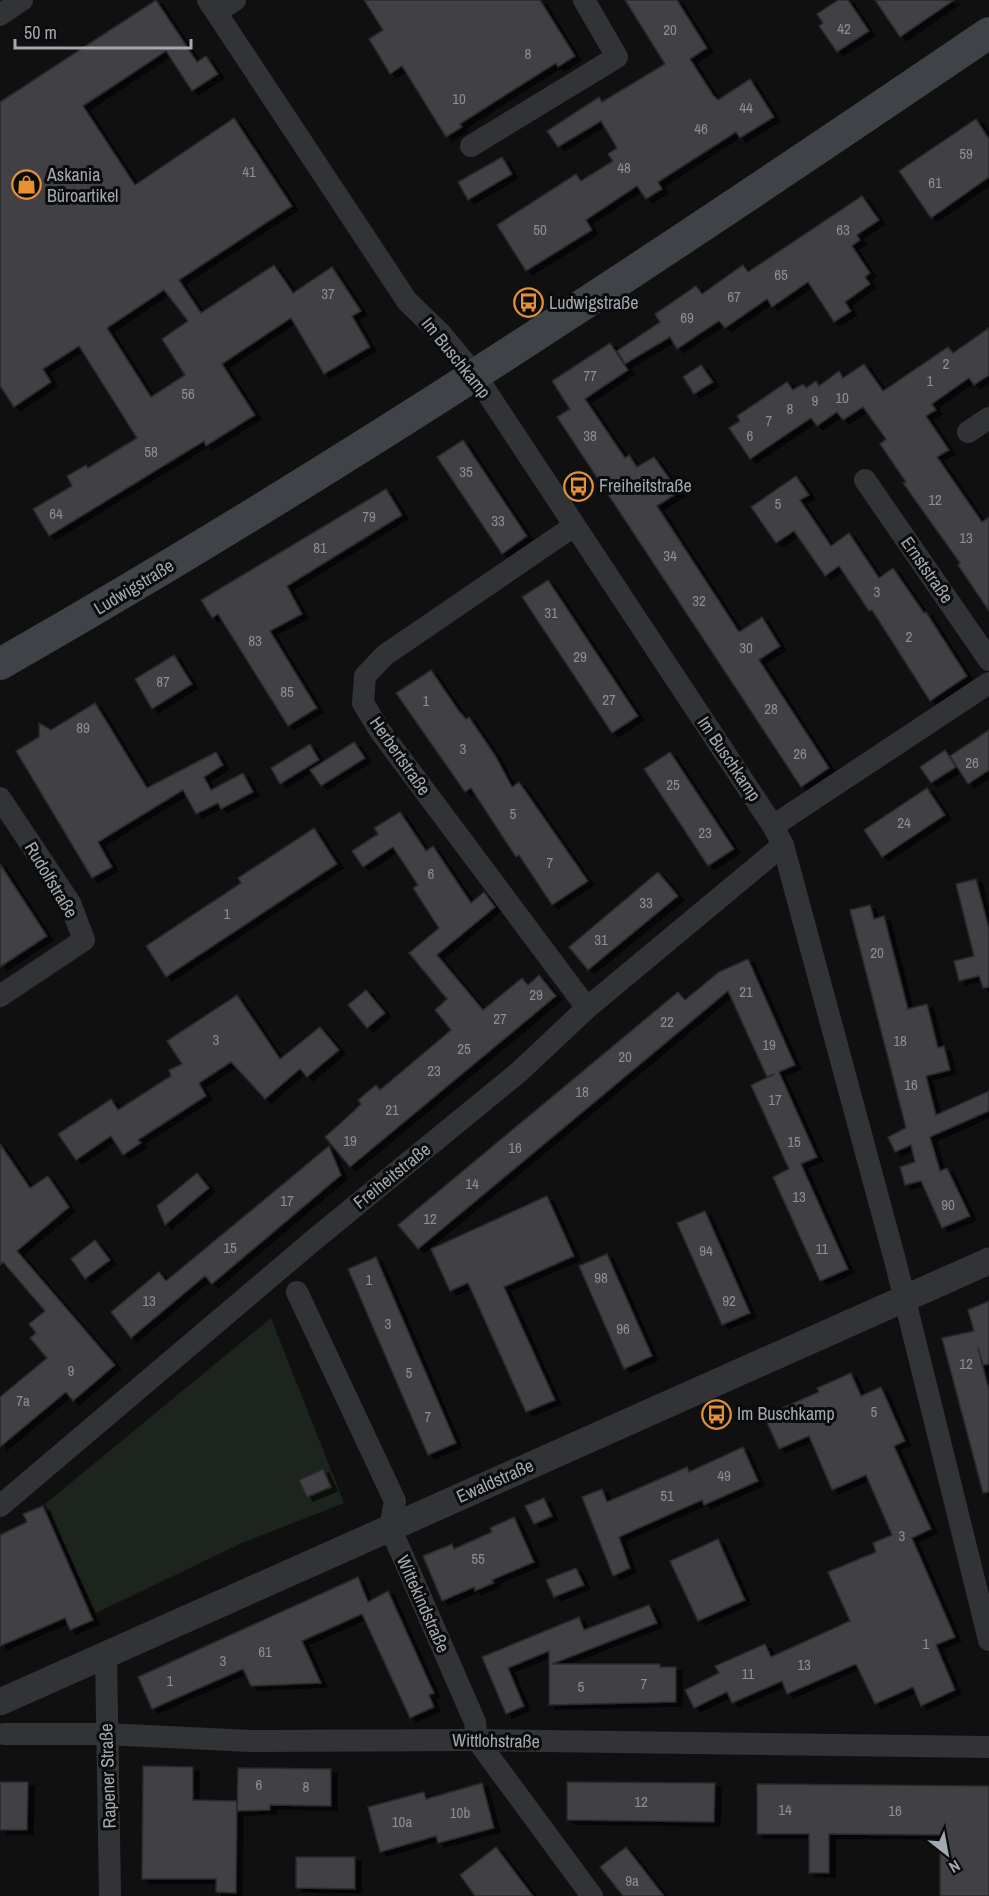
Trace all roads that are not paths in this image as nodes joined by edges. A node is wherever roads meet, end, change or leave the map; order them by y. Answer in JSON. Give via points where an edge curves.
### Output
{"nodes":[{"id":1,"x":22,"y":0,"type":"edge"},
{"id":2,"x":584,"y":0,"type":"edge"},
{"id":3,"x":220,"y":4,"type":"edge"},
{"id":4,"x":0,"y":15,"type":"edge"},
{"id":5,"x":989,"y":33,"type":"edge"},
{"id":6,"x":471,"y":146,"type":"dead end"},
{"id":7,"x":476,"y":376,"type":"junction"},
{"id":8,"x":989,"y":418,"type":"edge"},
{"id":9,"x":968,"y":432,"type":"dead end"},
{"id":10,"x":865,"y":480,"type":"dead end"},
{"id":11,"x":574,"y":526,"type":"junction"},
{"id":12,"x":989,"y":660,"type":"edge"},
{"id":13,"x":0,"y":664,"type":"edge"},
{"id":14,"x":989,"y":684,"type":"edge"},
{"id":15,"x":0,"y":798,"type":"edge"},
{"id":16,"x":778,"y":835,"type":"junction"},
{"id":17,"x":0,"y":996,"type":"edge"},
{"id":18,"x":587,"y":1008,"type":"junction"},
{"id":19,"x":989,"y":1260,"type":"edge"},
{"id":20,"x":297,"y":1292,"type":"dead end"},
{"id":21,"x":904,"y":1299,"type":"junction"},
{"id":22,"x":0,"y":1506,"type":"edge"},
{"id":23,"x":390,"y":1527,"type":"junction"},
{"id":24,"x":989,"y":1640,"type":"edge"},
{"id":25,"x":106,"y":1655,"type":"junction"},
{"id":26,"x":0,"y":1702,"type":"edge"},
{"id":27,"x":4,"y":1734,"type":"dead end"},
{"id":28,"x":106,"y":1734,"type":"junction"},
{"id":29,"x":477,"y":1740,"type":"junction"},
{"id":30,"x":989,"y":1747,"type":"edge"},
{"id":31,"x":110,"y":1896,"type":"edge"},
{"id":32,"x":592,"y":1896,"type":"edge"}],
"edges":[{"from":1,"to":4,"type":"street"},
{"from":2,"to":6,"type":"street","via":[[617,57]]},
{"from":3,"to":7,"type":"street","name":"Im Buschkamp","via":[[287,122],[407,301]]},
{"from":5,"to":7,"type":"main road","name":"Ludwigstraße"},
{"from":7,"to":11,"type":"street","name":"Im Buschkamp"},
{"from":7,"to":13,"type":"main road","name":"Ludwigstraße","via":[[134,588]]},
{"from":8,"to":9,"type":"street"},
{"from":10,"to":12,"type":"street","name":"Ernststraße"},
{"from":11,"to":16,"type":"street","name":"Im Buschkamp"},
{"from":11,"to":18,"type":"street","name":"Herbertstraße","via":[[385,655],[365,676],[363,703]]},
{"from":14,"to":16,"type":"street","name":"Freiheitstraße"},
{"from":15,"to":17,"type":"street","name":"Rudolfstraße","via":[[70,903],[84,940]]},
{"from":16,"to":18,"type":"street","name":"Freiheitstraße"},
{"from":16,"to":21,"type":"street","name":"Im Buschkamp"},
{"from":18,"to":22,"type":"street","name":"Freiheitstraße","via":[[519,1072]]},
{"from":19,"to":21,"type":"street","name":"Ewaldstraße"},
{"from":20,"to":23,"type":"street","name":"Wittekindstraße","via":[[395,1502]]},
{"from":21,"to":23,"type":"street","name":"Ewaldstraße"},
{"from":21,"to":24,"type":"street","name":"Im Buschkamp"},
{"from":23,"to":25,"type":"street","name":"Ewaldstraße"},
{"from":23,"to":29,"type":"street","name":"Wittekindstraße","via":[[475,1722]]},
{"from":25,"to":26,"type":"street","name":"Ewaldstraße"},
{"from":25,"to":28,"type":"street","name":"Rapener Straße"},
{"from":27,"to":28,"type":"street","name":"Wittlohstraße"},
{"from":28,"to":29,"type":"street","name":"Wittlohstraße","via":[[250,1741]]},
{"from":28,"to":31,"type":"street","name":"Rapener Straße"},
{"from":29,"to":30,"type":"street","name":"Wittlohstraße"},
{"from":29,"to":32,"type":"street","name":"Wittekindstraße"}]}
